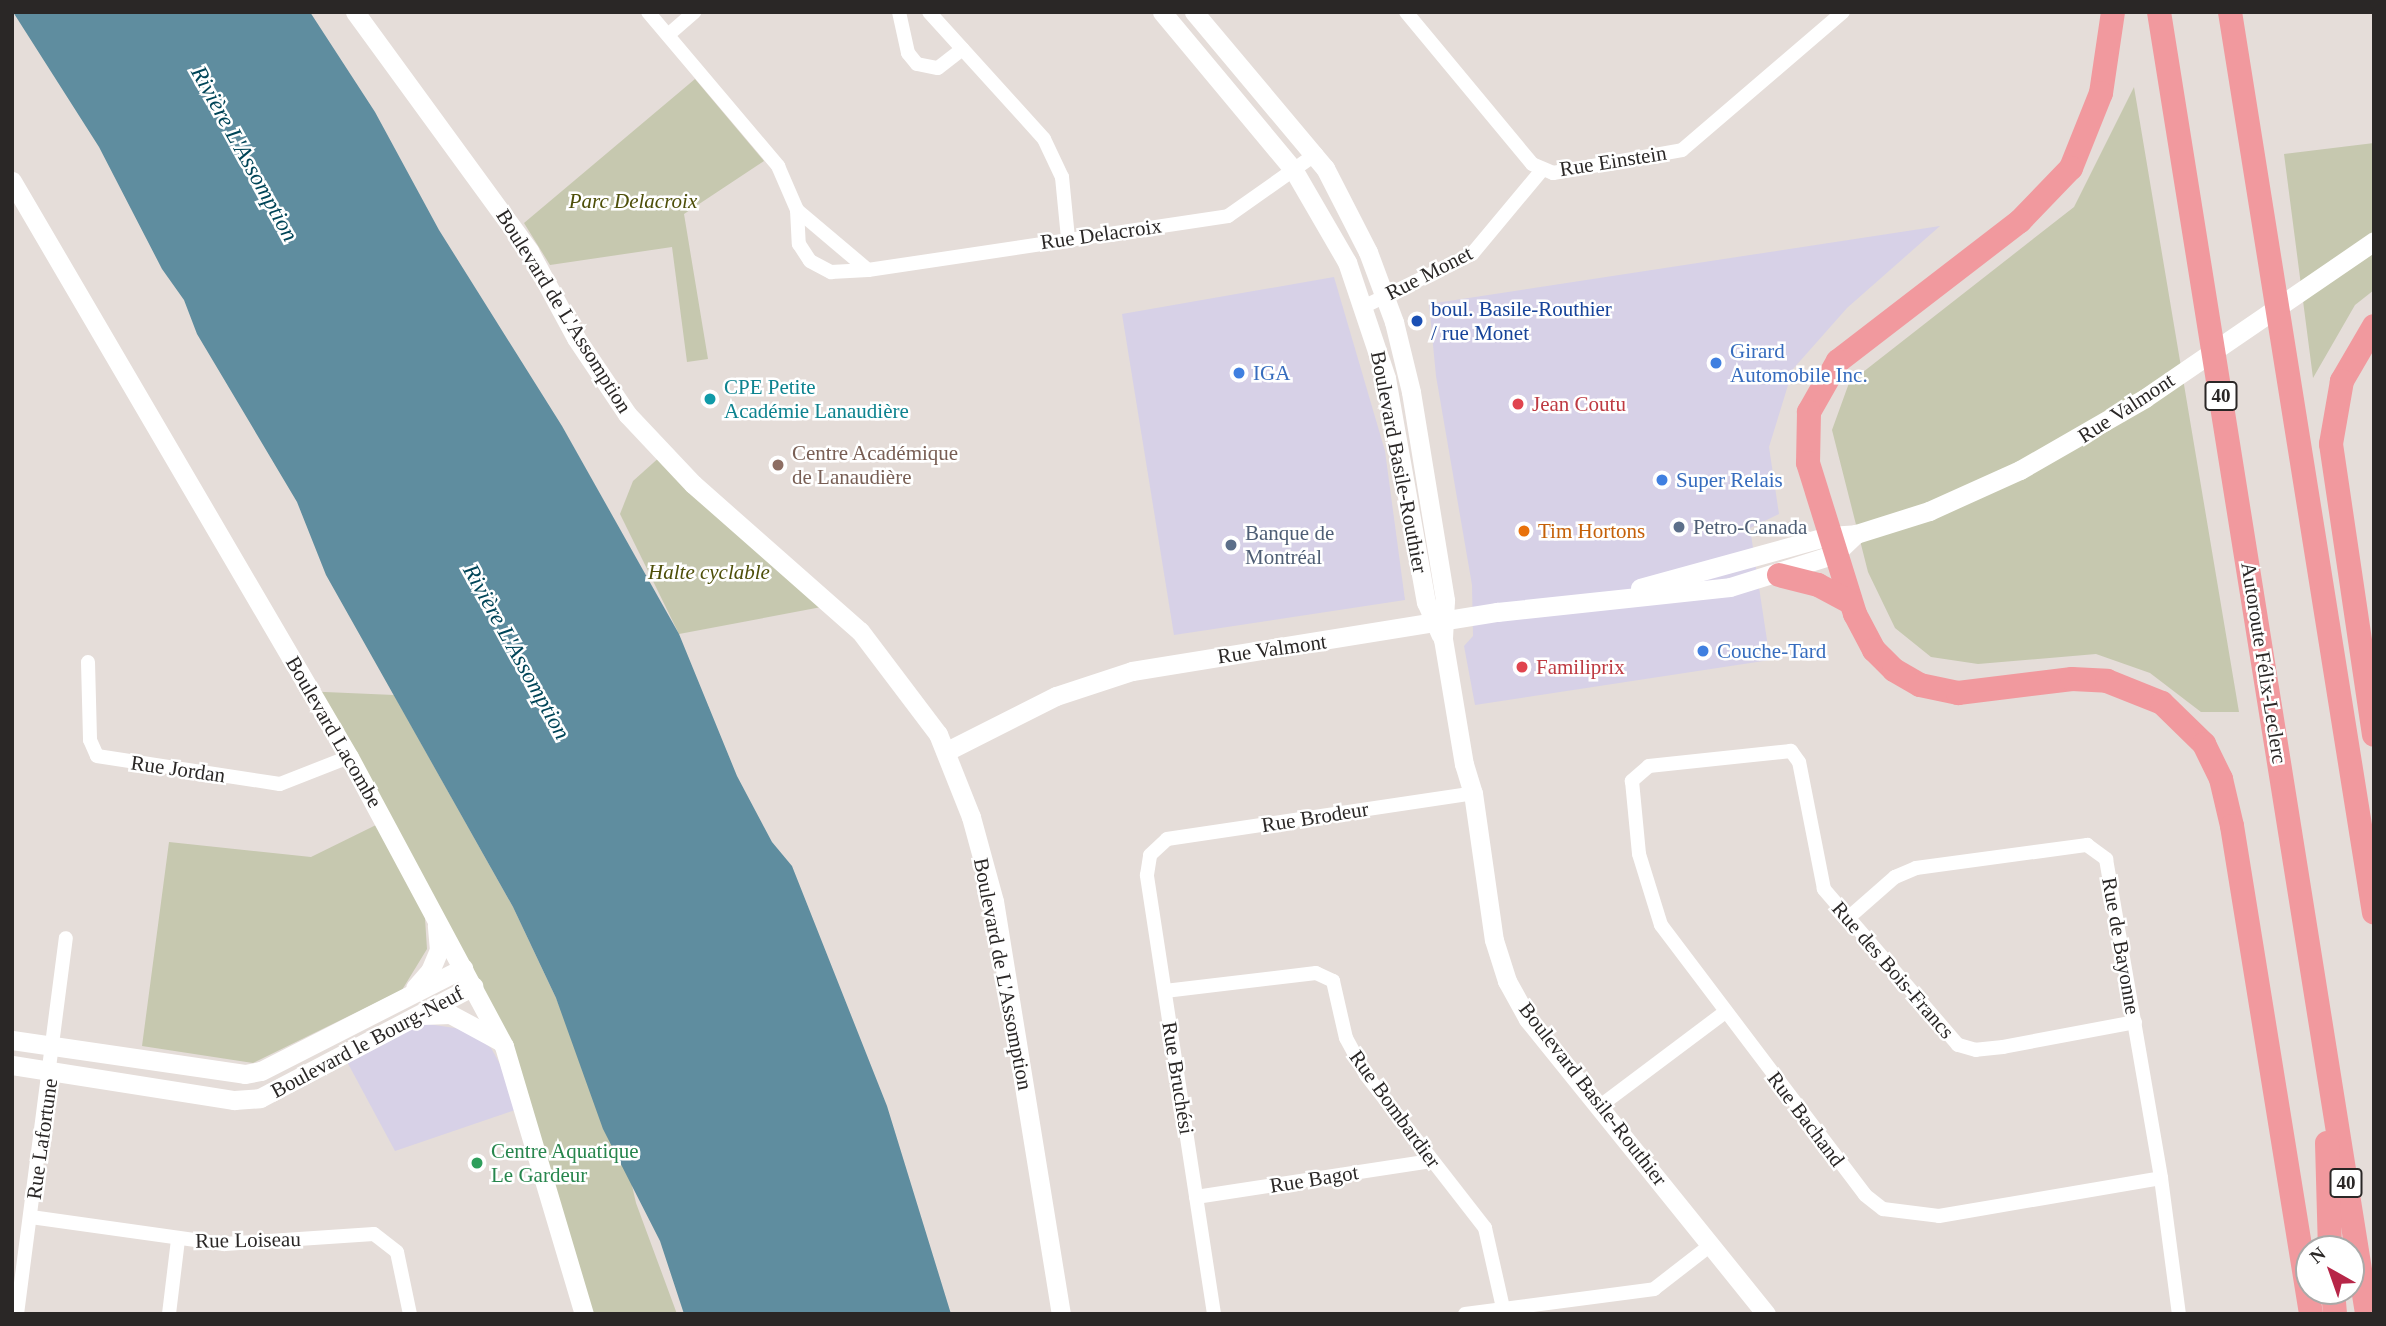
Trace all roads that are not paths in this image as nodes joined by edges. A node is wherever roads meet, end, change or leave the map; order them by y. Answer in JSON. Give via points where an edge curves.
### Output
{"nodes":[{"id":1,"x":355,"y":12,"type":"edge"},
{"id":2,"x":648,"y":12,"type":"edge"},
{"id":3,"x":694,"y":12,"type":"edge"},
{"id":4,"x":900,"y":12,"type":"edge"},
{"id":5,"x":929,"y":12,"type":"edge"},
{"id":6,"x":1162,"y":12,"type":"edge"},
{"id":7,"x":1194,"y":12,"type":"edge"},
{"id":8,"x":1406,"y":12,"type":"edge"},
{"id":9,"x":1843,"y":12,"type":"edge"},
{"id":10,"x":2113,"y":12,"type":"edge"},
{"id":11,"x":2159,"y":12,"type":"edge"},
{"id":12,"x":2230,"y":12,"type":"edge"},
{"id":13,"x":668,"y":35,"type":"junction"},
{"id":14,"x":962,"y":49,"type":"junction"},
{"id":15,"x":1316,"y":155,"type":"junction"},
{"id":16,"x":1293,"y":169,"type":"junction"},
{"id":17,"x":1542,"y":170,"type":"junction"},
{"id":18,"x":12,"y":181,"type":"edge"},
{"id":19,"x":797,"y":210,"type":"junction"},
{"id":20,"x":1068,"y":238,"type":"junction"},
{"id":21,"x":2374,"y":241,"type":"edge"},
{"id":22,"x":868,"y":270,"type":"junction"},
{"id":23,"x":1385,"y":296,"type":"junction"},
{"id":24,"x":1365,"y":306,"type":"junction"},
{"id":25,"x":2374,"y":326,"type":"edge"},
{"id":26,"x":1832,"y":545,"type":"junction"},
{"id":27,"x":1779,"y":575,"type":"junction"},
{"id":28,"x":1612,"y":597,"type":"junction"},
{"id":29,"x":1850,"y":602,"type":"junction"},
{"id":30,"x":1441,"y":629,"type":"junction"},
{"id":31,"x":88,"y":662,"type":"dead end"},
{"id":32,"x":2374,"y":735,"type":"edge"},
{"id":33,"x":947,"y":751,"type":"junction"},
{"id":34,"x":349,"y":757,"type":"junction"},
{"id":35,"x":1639,"y":773,"type":"joint"},
{"id":36,"x":1473,"y":793,"type":"junction"},
{"id":37,"x":1159,"y":846,"type":"joint"},
{"id":38,"x":435,"y":912,"type":"junction"},
{"id":39,"x":2374,"y":913,"type":"edge"},
{"id":40,"x":1847,"y":919,"type":"junction"},
{"id":41,"x":66,"y":938,"type":"dead end"},
{"id":42,"x":463,"y":968,"type":"junction"},
{"id":43,"x":473,"y":986,"type":"junction"},
{"id":44,"x":1165,"y":991,"type":"junction"},
{"id":45,"x":410,"y":995,"type":"junction"},
{"id":46,"x":1725,"y":1012,"type":"junction"},
{"id":47,"x":414,"y":1016,"type":"junction"},
{"id":48,"x":2135,"y":1022,"type":"junction"},
{"id":49,"x":12,"y":1040,"type":"edge"},
{"id":50,"x":502,"y":1042,"type":"junction"},
{"id":51,"x":54,"y":1047,"type":"junction"},
{"id":52,"x":2325,"y":1052,"type":"junction"},
{"id":53,"x":12,"y":1065,"type":"edge"},
{"id":54,"x":51,"y":1071,"type":"junction"},
{"id":55,"x":1600,"y":1106,"type":"junction"},
{"id":56,"x":1431,"y":1161,"type":"junction"},
{"id":57,"x":2161,"y":1178,"type":"junction"},
{"id":58,"x":1196,"y":1197,"type":"junction"},
{"id":59,"x":31,"y":1217,"type":"junction"},
{"id":60,"x":2330,"y":1235,"type":"edge"},
{"id":61,"x":178,"y":1240,"type":"junction"},
{"id":62,"x":1712,"y":1244,"type":"junction"},
{"id":63,"x":1503,"y":1308,"type":"junction"},
{"id":64,"x":17,"y":1314,"type":"edge"},
{"id":65,"x":169,"y":1314,"type":"edge"},
{"id":66,"x":410,"y":1314,"type":"edge"},
{"id":67,"x":584,"y":1314,"type":"edge"},
{"id":68,"x":1061,"y":1314,"type":"edge"},
{"id":69,"x":1214,"y":1314,"type":"edge"},
{"id":70,"x":1465,"y":1314,"type":"edge"},
{"id":71,"x":1766,"y":1314,"type":"edge"},
{"id":72,"x":2179,"y":1314,"type":"edge"},
{"id":73,"x":2311,"y":1314,"type":"edge"},
{"id":74,"x":2367,"y":1314,"type":"edge"}],
"edges":[{"from":1,"to":33,"type":"street","name":"Boulevard de L'Assomption","via":[[529,251],[576,338],[627,414],[669,462],[860,631]]},
{"from":2,"to":13,"type":"street","name":"Rue Delacroix"},
{"from":3,"to":13,"type":"street"},
{"from":4,"to":14,"type":"street","via":[[908,53],[917,64],[938,68]]},
{"from":5,"to":14,"type":"street"},
{"from":6,"to":16,"type":"street","name":"Boulevard Basile-Routhier"},
{"from":7,"to":15,"type":"street","name":"Boulevard Basile-Routhier"},
{"from":8,"to":17,"type":"street","name":"Rue Einstein","via":[[1532,164]]},
{"from":9,"to":17,"type":"street","name":"Rue Einstein","via":[[1682,150],[1553,173]]},
{"from":10,"to":26,"type":"highway","via":[[2097,105],[2081,150],[2065,176],[2020,221],[1851,348],[1817,391],[1806,426],[1807,454]]},
{"from":11,"to":52,"type":"highway","name":"Autoroute Félix-Leclerc","number":"40"},
{"from":12,"to":39,"type":"highway"},
{"from":13,"to":19,"type":"street","name":"Rue Delacroix","via":[[778,166]]},
{"from":14,"to":20,"type":"street","via":[[1044,139],[1057,162]]},
{"from":15,"to":16,"type":"street","name":"Rue Delacroix"},
{"from":15,"to":23,"type":"street","name":"Boulevard Basile-Routhier","via":[[1357,229]]},
{"from":16,"to":20,"type":"street","name":"Rue Delacroix","via":[[1228,216]]},
{"from":16,"to":24,"type":"street","name":"Boulevard Basile-Routhier","via":[[1327,220]]},
{"from":17,"to":23,"type":"street","name":"Rue Monet","via":[[1484,244]]},
{"from":18,"to":34,"type":"street","name":"Boulevard Lacombe"},
{"from":19,"to":22,"type":"street","name":"Rue Delacroix"},
{"from":19,"to":22,"type":"street","name":"Rue Delacroix","via":[[799,244],[810,261],[831,272]]},
{"from":20,"to":22,"type":"street","name":"Rue Delacroix"},
{"from":21,"to":26,"type":"street","name":"Rue Valmont","via":[[2160,388],[2020,470],[1929,511]]},
{"from":23,"to":24,"type":"street","name":"Rue Monet"},
{"from":23,"to":30,"type":"street","name":"Boulevard Basile-Routhier","via":[[1417,421],[1445,600]]},
{"from":24,"to":30,"type":"street","name":"Boulevard Basile-Routhier","via":[[1390,395],[1426,602]]},
{"from":25,"to":32,"type":"highway","via":[[2342,381],[2330,444]]},
{"from":26,"to":27,"type":"street","name":"Rue Valmont"},
{"from":26,"to":28,"type":"street","name":"Rue Valmont"},
{"from":26,"to":29,"type":"highway"},
{"from":27,"to":28,"type":"street","name":"Rue Valmont","via":[[1698,592]]},
{"from":27,"to":29,"type":"highway","via":[[1818,584]]},
{"from":28,"to":30,"type":"street","name":"Rue Valmont"},
{"from":29,"to":73,"type":"highway","via":[[1880,657],[1920,685],[1970,693],[2072,679],[2108,681],[2162,703],[2204,744],[2221,779],[2240,866]]},
{"from":30,"to":33,"type":"street","name":"Rue Valmont","via":[[1161,665],[1105,678],[1047,700]]},
{"from":30,"to":36,"type":"street","name":"Boulevard Basile-Routhier"},
{"from":31,"to":34,"type":"street","name":"Rue Jordan","via":[[90,740],[97,756],[280,784]]},
{"from":33,"to":68,"type":"street","name":"Boulevard de L'Assomption","via":[[994,901]]},
{"from":34,"to":38,"type":"street","name":"Boulevard Lacombe"},
{"from":35,"to":40,"type":"street","name":"Rue des Bois-Francs","via":[[1660,764],[1791,751],[1799,762],[1824,889]]},
{"from":35,"to":46,"type":"street","name":"Rue Bachand","via":[[1630,793],[1653,907],[1661,925]]},
{"from":36,"to":37,"type":"street","name":"Rue Brodeur","via":[[1167,839]]},
{"from":36,"to":55,"type":"street","name":"Boulevard Basile-Routhier","via":[[1494,940],[1507,981],[1528,1019]]},
{"from":37,"to":44,"type":"street","name":"Rue Bruchési","via":[[1150,855],[1147,875]]},
{"from":38,"to":42,"type":"street","name":"Boulevard Lacombe"},
{"from":38,"to":45,"type":"street","via":[[439,950],[430,971]]},
{"from":40,"to":48,"type":"street","name":"Rue des Bois-Francs","via":[[1958,1045],[1976,1050],[2003,1047]]},
{"from":40,"to":48,"type":"street","name":"Rue de Bayonne","via":[[1895,877],[1916,869],[2087,845],[2106,859]]},
{"from":41,"to":51,"type":"street","name":"Rue Lafortune"},
{"from":42,"to":43,"type":"street","name":"Boulevard Lacombe"},
{"from":42,"to":45,"type":"street","name":"Boulevard le Bourg-Neuf"},
{"from":43,"to":47,"type":"street","name":"Boulevard le Bourg-Neuf"},
{"from":43,"to":50,"type":"street","name":"Boulevard Lacombe"},
{"from":44,"to":56,"type":"street","name":"Rue Bombardier","via":[[1315,973],[1332,981],[1350,1048]]},
{"from":44,"to":58,"type":"street","name":"Rue Bruchési"},
{"from":45,"to":51,"type":"street","name":"Boulevard le Bourg-Neuf","via":[[261,1071],[245,1074]]},
{"from":46,"to":55,"type":"street"},
{"from":46,"to":57,"type":"street","name":"Rue Bachand","via":[[1865,1195],[1883,1209],[1939,1216]]},
{"from":47,"to":50,"type":"street","via":[[450,1014]]},
{"from":47,"to":54,"type":"street","name":"Boulevard le Bourg-Neuf","via":[[260,1097],[234,1100]]},
{"from":48,"to":57,"type":"street","name":"Rue de Bayonne"},
{"from":49,"to":51,"type":"street","name":"Boulevard le Bourg-Neuf"},
{"from":50,"to":67,"type":"street","name":"Boulevard Lacombe"},
{"from":51,"to":54,"type":"street","name":"Rue Lafortune"},
{"from":52,"to":60,"type":"highway"},
{"from":52,"to":74,"type":"highway","name":"Autoroute Félix-Leclerc","number":"40"},
{"from":53,"to":54,"type":"street","name":"Boulevard le Bourg-Neuf"},
{"from":54,"to":59,"type":"street","name":"Rue Lafortune"},
{"from":55,"to":62,"type":"street","name":"Boulevard Basile-Routhier"},
{"from":56,"to":58,"type":"street","name":"Rue Bagot"},
{"from":56,"to":63,"type":"street","name":"Rue Bombardier","via":[[1485,1228]]},
{"from":57,"to":72,"type":"street","name":"Rue de Bayonne"},
{"from":58,"to":69,"type":"street","name":"Rue Bruchési"},
{"from":59,"to":61,"type":"street","name":"Rue Loiseau"},
{"from":59,"to":64,"type":"street","name":"Rue Lafortune"},
{"from":61,"to":65,"type":"street"},
{"from":61,"to":66,"type":"street","name":"Rue Loiseau","via":[[249,1243],[374,1234],[397,1252]]},
{"from":62,"to":63,"type":"street","via":[[1654,1289]]},
{"from":62,"to":71,"type":"street","name":"Boulevard Basile-Routhier"},
{"from":63,"to":70,"type":"street"}]}
